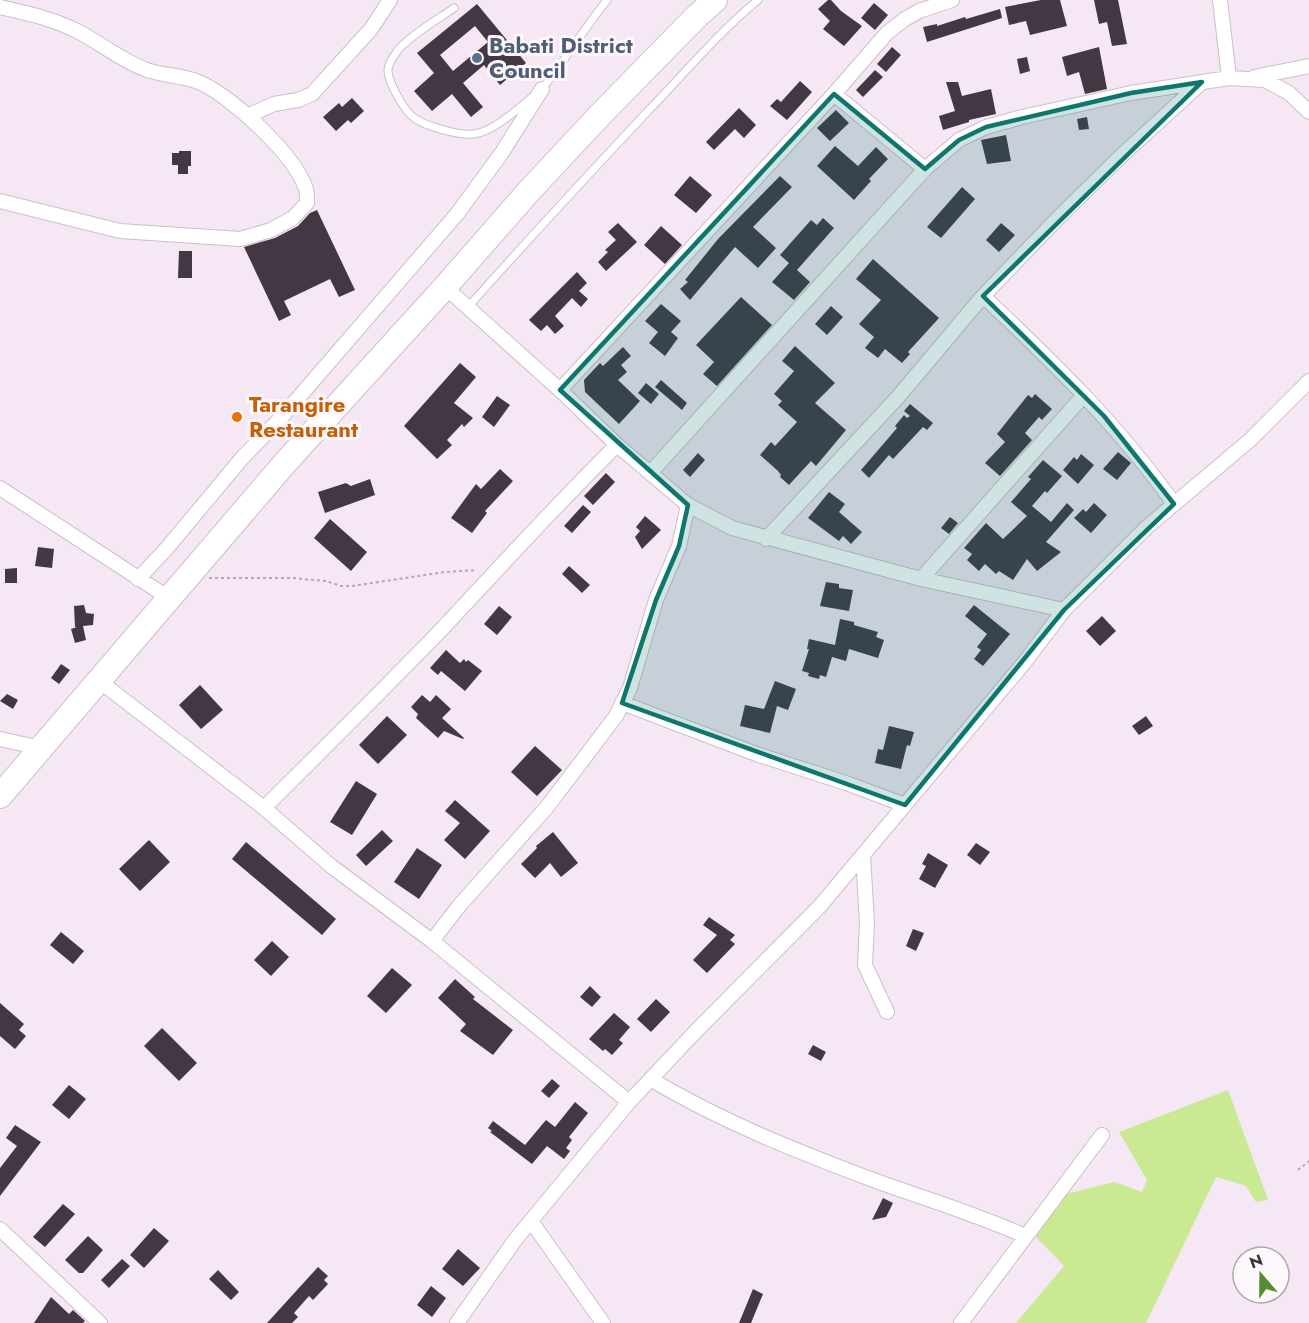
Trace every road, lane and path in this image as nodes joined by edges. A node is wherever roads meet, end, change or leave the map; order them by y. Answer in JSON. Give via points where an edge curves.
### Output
{"nodes":[{"id":1,"x":390,"y":0,"type":"edge"},
{"id":2,"x":607,"y":0,"type":"edge"},
{"id":3,"x":715,"y":0,"type":"edge"},
{"id":4,"x":758,"y":0,"type":"edge"},
{"id":5,"x":952,"y":0,"type":"edge"},
{"id":6,"x":1220,"y":0,"type":"edge"},
{"id":7,"x":0,"y":7,"type":"edge"},
{"id":8,"x":454,"y":8,"type":"dead end"},
{"id":9,"x":1309,"y":66,"type":"edge"},
{"id":10,"x":1229,"y":78,"type":"junction"},
{"id":11,"x":1249,"y":78,"type":"junction"},
{"id":12,"x":1202,"y":82,"type":"junction"},
{"id":13,"x":542,"y":89,"type":"junction"},
{"id":14,"x":834,"y":94,"type":"junction"},
{"id":15,"x":1309,"y":112,"type":"edge"},
{"id":16,"x":247,"y":116,"type":"junction"},
{"id":17,"x":925,"y":169,"type":"junction"},
{"id":18,"x":0,"y":201,"type":"edge"},
{"id":19,"x":445,"y":287,"type":"junction"},
{"id":20,"x":983,"y":296,"type":"junction"},
{"id":21,"x":468,"y":307,"type":"junction"},
{"id":22,"x":1309,"y":381,"type":"edge"},
{"id":23,"x":560,"y":390,"type":"junction"},
{"id":24,"x":1084,"y":395,"type":"junction"},
{"id":25,"x":617,"y":446,"type":"junction"},
{"id":26,"x":651,"y":472,"type":"junction"},
{"id":27,"x":0,"y":488,"type":"edge"},
{"id":28,"x":1174,"y":504,"type":"junction"},
{"id":29,"x":688,"y":505,"type":"junction"},
{"id":30,"x":766,"y":539,"type":"junction"},
{"id":31,"x":496,"y":569,"type":"junction"},
{"id":32,"x":138,"y":579,"type":"junction"},
{"id":33,"x":185,"y":579,"type":"junction"},
{"id":34,"x":921,"y":579,"type":"junction"},
{"id":35,"x":169,"y":598,"type":"junction"},
{"id":36,"x":1064,"y":610,"type":"junction"},
{"id":37,"x":98,"y":680,"type":"junction"},
{"id":38,"x":622,"y":703,"type":"junction"},
{"id":39,"x":0,"y":739,"type":"edge"},
{"id":40,"x":41,"y":748,"type":"junction"},
{"id":41,"x":0,"y":796,"type":"edge"},
{"id":42,"x":905,"y":805,"type":"junction"},
{"id":43,"x":264,"y":808,"type":"junction"},
{"id":44,"x":863,"y":855,"type":"junction"},
{"id":45,"x":432,"y":941,"type":"junction"},
{"id":46,"x":887,"y":1012,"type":"dead end"},
{"id":47,"x":652,"y":1080,"type":"junction"},
{"id":48,"x":630,"y":1102,"type":"junction"},
{"id":49,"x":1102,"y":1135,"type":"dead end"},
{"id":50,"x":1309,"y":1161,"type":"edge"},
{"id":51,"x":1299,"y":1170,"type":"dead end"},
{"id":52,"x":531,"y":1221,"type":"junction"},
{"id":53,"x":0,"y":1229,"type":"edge"},
{"id":54,"x":1025,"y":1236,"type":"junction"},
{"id":55,"x":100,"y":1323,"type":"edge"},
{"id":56,"x":457,"y":1323,"type":"edge"},
{"id":57,"x":603,"y":1323,"type":"edge"},
{"id":58,"x":961,"y":1323,"type":"edge"}],
"edges":[{"from":1,"to":16,"type":"street","via":[[371,29],[312,94]]},
{"from":2,"to":13,"type":"lane"},
{"from":3,"to":19,"type":"highway","via":[[600,115]]},
{"from":4,"to":21,"type":"lane","via":[[551,214]]},
{"from":5,"to":14,"type":"street","via":[[905,19]]},
{"from":6,"to":10,"type":"street"},
{"from":7,"to":16,"type":"street","via":[[78,31],[148,70],[200,82]]},
{"from":8,"to":13,"type":"lane","via":[[406,42],[388,70],[410,115],[419,122],[453,132],[475,134],[504,121]]},
{"from":9,"to":11,"type":"street"},
{"from":10,"to":11,"type":"street"},
{"from":10,"to":12,"type":"street"},
{"from":11,"to":15,"type":"street","via":[[1265,80],[1289,93]]},
{"from":12,"to":17,"type":"street","via":[[1131,93],[986,127],[960,140]]},
{"from":12,"to":20,"type":"street","via":[[1121,156]]},
{"from":13,"to":32,"type":"street","via":[[457,214]]},
{"from":14,"to":17,"type":"street"},
{"from":14,"to":23,"type":"street"},
{"from":16,"to":18,"type":"street","via":[[296,170],[307,191],[307,203],[293,218],[271,230],[240,239],[120,231]]},
{"from":17,"to":26,"type":"street"},
{"from":19,"to":21,"type":"street"},
{"from":19,"to":33,"type":"highway"},
{"from":20,"to":24,"type":"street"},
{"from":20,"to":30,"type":"street","via":[[898,397]]},
{"from":21,"to":23,"type":"street"},
{"from":22,"to":28,"type":"street","via":[[1250,440]]},
{"from":23,"to":25,"type":"street"},
{"from":24,"to":28,"type":"street","via":[[1126,440]]},
{"from":24,"to":34,"type":"street"},
{"from":25,"to":26,"type":"street"},
{"from":25,"to":31,"type":"street"},
{"from":26,"to":29,"type":"street"},
{"from":27,"to":32,"type":"street"},
{"from":28,"to":36,"type":"street"},
{"from":29,"to":30,"type":"street","via":[[732,528]]},
{"from":29,"to":38,"type":"street","via":[[679,546],[656,600]]},
{"from":30,"to":34,"type":"street"},
{"from":31,"to":33,"type":"path","via":[[352,586],[292,578]]},
{"from":31,"to":43,"type":"street"},
{"from":32,"to":35,"type":"street"},
{"from":33,"to":35,"type":"highway"},
{"from":34,"to":36,"type":"street"},
{"from":35,"to":37,"type":"highway"},
{"from":36,"to":42,"type":"street"},
{"from":37,"to":40,"type":"highway"},
{"from":37,"to":43,"type":"street"},
{"from":38,"to":42,"type":"street","via":[[759,756]]},
{"from":38,"to":45,"type":"street","via":[[547,807]]},
{"from":39,"to":40,"type":"street"},
{"from":40,"to":41,"type":"highway"},
{"from":42,"to":44,"type":"street"},
{"from":43,"to":45,"type":"street","via":[[331,867]]},
{"from":44,"to":46,"type":"street","via":[[866,965]]},
{"from":44,"to":47,"type":"street","via":[[820,906]]},
{"from":45,"to":48,"type":"street"},
{"from":47,"to":48,"type":"street"},
{"from":47,"to":54,"type":"street","via":[[745,1130]]},
{"from":48,"to":52,"type":"street"},
{"from":49,"to":54,"type":"street"},
{"from":50,"to":51,"type":"path"},
{"from":52,"to":56,"type":"street"},
{"from":52,"to":57,"type":"street"},
{"from":53,"to":55,"type":"street"},
{"from":54,"to":58,"type":"street"}]}
